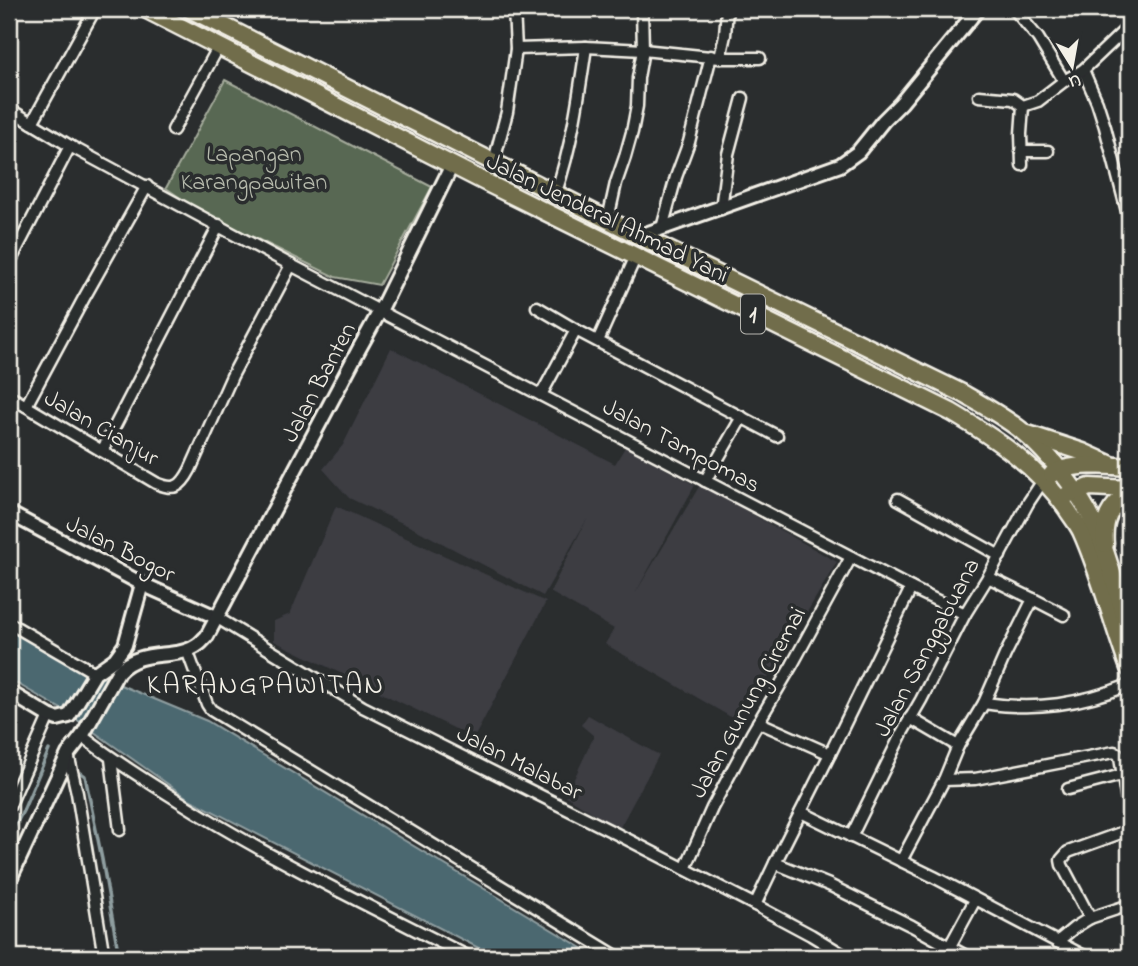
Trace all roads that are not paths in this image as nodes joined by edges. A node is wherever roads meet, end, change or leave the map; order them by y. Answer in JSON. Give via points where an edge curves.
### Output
{"nodes":[{"id":1,"x":95,"y":9,"type":"edge"},
{"id":2,"x":145,"y":9,"type":"edge"},
{"id":3,"x":190,"y":9,"type":"edge"},
{"id":4,"x":514,"y":9,"type":"edge"},
{"id":5,"x":642,"y":9,"type":"edge"},
{"id":6,"x":727,"y":9,"type":"edge"},
{"id":7,"x":978,"y":9,"type":"edge"},
{"id":8,"x":1014,"y":9,"type":"edge"},
{"id":9,"x":1129,"y":26,"type":"edge"},
{"id":10,"x":219,"y":46,"type":"junction"},
{"id":11,"x":586,"y":47,"type":"junction"},
{"id":12,"x":516,"y":50,"type":"junction"},
{"id":13,"x":643,"y":50,"type":"junction"},
{"id":14,"x":715,"y":57,"type":"junction"},
{"id":15,"x":760,"y":58,"type":"dead end"},
{"id":16,"x":1083,"y":70,"type":"junction"},
{"id":17,"x":1064,"y":81,"type":"junction"},
{"id":18,"x":979,"y":96,"type":"dead end"},
{"id":19,"x":743,"y":98,"type":"dead end"},
{"id":20,"x":1023,"y":106,"type":"junction"},
{"id":21,"x":9,"y":109,"type":"edge"},
{"id":22,"x":32,"y":123,"type":"junction"},
{"id":23,"x":173,"y":130,"type":"dead end"},
{"id":24,"x":70,"y":146,"type":"junction"},
{"id":25,"x":1021,"y":151,"type":"junction"},
{"id":26,"x":1048,"y":151,"type":"dead end"},
{"id":27,"x":494,"y":161,"type":"junction"},
{"id":28,"x":452,"y":165,"type":"junction"},
{"id":29,"x":1022,"y":165,"type":"dead end"},
{"id":30,"x":147,"y":186,"type":"junction"},
{"id":31,"x":1125,"y":188,"type":"edge"},
{"id":32,"x":555,"y":192,"type":"junction"},
{"id":33,"x":721,"y":209,"type":"junction"},
{"id":34,"x":608,"y":219,"type":"junction"},
{"id":35,"x":1129,"y":219,"type":"edge"},
{"id":36,"x":219,"y":225,"type":"junction"},
{"id":37,"x":662,"y":228,"type":"junction"},
{"id":38,"x":640,"y":236,"type":"junction"},
{"id":39,"x":636,"y":256,"type":"junction"},
{"id":40,"x":9,"y":264,"type":"edge"},
{"id":41,"x":291,"y":265,"type":"junction"},
{"id":42,"x":537,"y":307,"type":"dead end"},
{"id":43,"x":380,"y":311,"type":"junction"},
{"id":44,"x":576,"y":330,"type":"junction"},
{"id":45,"x":598,"y":341,"type":"junction"},
{"id":46,"x":541,"y":395,"type":"junction"},
{"id":47,"x":9,"y":396,"type":"edge"},
{"id":48,"x":26,"y":406,"type":"junction"},
{"id":49,"x":742,"y":417,"type":"junction"},
{"id":50,"x":1023,"y":432,"type":"junction"},
{"id":51,"x":778,"y":436,"type":"dead end"},
{"id":52,"x":102,"y":451,"type":"junction"},
{"id":53,"x":1121,"y":467,"type":"edge"},
{"id":54,"x":1059,"y":470,"type":"junction"},
{"id":55,"x":1044,"y":480,"type":"junction"},
{"id":56,"x":705,"y":481,"type":"junction"},
{"id":57,"x":1129,"y":491,"type":"edge"},
{"id":58,"x":1067,"y":495,"type":"junction"},
{"id":59,"x":898,"y":499,"type":"dead end"},
{"id":60,"x":9,"y":513,"type":"edge"},
{"id":61,"x":1105,"y":550,"type":"junction"},
{"id":62,"x":1000,"y":556,"type":"junction"},
{"id":63,"x":851,"y":557,"type":"junction"},
{"id":64,"x":988,"y":577,"type":"junction"},
{"id":65,"x":142,"y":584,"type":"junction"},
{"id":66,"x":911,"y":588,"type":"junction"},
{"id":67,"x":1033,"y":599,"type":"junction"},
{"id":68,"x":965,"y":614,"type":"junction"},
{"id":69,"x":1064,"y":615,"type":"dead end"},
{"id":70,"x":216,"y":617,"type":"junction"},
{"id":71,"x":9,"y":623,"type":"edge"},
{"id":72,"x":1129,"y":633,"type":"edge"},
{"id":73,"x":187,"y":650,"type":"junction"},
{"id":74,"x":1129,"y":668,"type":"edge"},
{"id":75,"x":95,"y":673,"type":"junction"},
{"id":76,"x":1129,"y":685,"type":"edge"},
{"id":77,"x":9,"y":692,"type":"edge"},
{"id":78,"x":984,"y":703,"type":"junction"},
{"id":79,"x":49,"y":716,"type":"junction"},
{"id":80,"x":910,"y":718,"type":"junction"},
{"id":81,"x":758,"y":722,"type":"junction"},
{"id":82,"x":84,"y":732,"type":"junction"},
{"id":83,"x":958,"y":746,"type":"junction"},
{"id":84,"x":68,"y":754,"type":"junction"},
{"id":85,"x":830,"y":754,"type":"junction"},
{"id":86,"x":111,"y":759,"type":"junction"},
{"id":87,"x":1125,"y":779,"type":"edge"},
{"id":88,"x":944,"y":780,"type":"junction"},
{"id":89,"x":1068,"y":789,"type":"dead end"},
{"id":90,"x":9,"y":807,"type":"edge"},
{"id":91,"x":801,"y":812,"type":"junction"},
{"id":92,"x":1129,"y":816,"type":"edge"},
{"id":93,"x":1129,"y":829,"type":"edge"},
{"id":94,"x":120,"y":830,"type":"dead end"},
{"id":95,"x":850,"y":837,"type":"junction"},
{"id":96,"x":901,"y":861,"type":"junction"},
{"id":97,"x":775,"y":863,"type":"junction"},
{"id":98,"x":685,"y":869,"type":"junction"},
{"id":99,"x":9,"y":881,"type":"edge"},
{"id":100,"x":975,"y":900,"type":"junction"},
{"id":101,"x":755,"y":905,"type":"junction"},
{"id":102,"x":1129,"y":905,"type":"edge"},
{"id":103,"x":1090,"y":918,"type":"junction"},
{"id":104,"x":1057,"y":942,"type":"junction"},
{"id":105,"x":947,"y":953,"type":"edge"},
{"id":106,"x":104,"y":957,"type":"edge"},
{"id":107,"x":469,"y":957,"type":"edge"},
{"id":108,"x":618,"y":957,"type":"edge"},
{"id":109,"x":847,"y":957,"type":"edge"},
{"id":110,"x":968,"y":957,"type":"edge"},
{"id":111,"x":1086,"y":957,"type":"edge"}],
"edges":[{"from":1,"to":22,"type":"street"},
{"from":2,"to":10,"type":"main road","name":"Jalan Jenderal Ahmad Yani","number":"1"},
{"from":3,"to":27,"type":"main road","name":"Jalan Jenderal Ahmad Yani","number":"1"},
{"from":4,"to":12,"type":"street"},
{"from":5,"to":13,"type":"street"},
{"from":6,"to":14,"type":"street","via":[[725,35]]},
{"from":7,"to":33,"type":"street","via":[[858,152],[841,165]]},
{"from":8,"to":17,"type":"street"},
{"from":9,"to":16,"type":"street"},
{"from":10,"to":23,"type":"street"},
{"from":10,"to":28,"type":"main road","name":"Jalan Jenderal Ahmad Yani","number":"1"},
{"from":11,"to":12,"type":"street"},
{"from":11,"to":13,"type":"street"},
{"from":11,"to":32,"type":"street","via":[[574,120]]},
{"from":12,"to":27,"type":"street"},
{"from":13,"to":14,"type":"street"},
{"from":13,"to":34,"type":"street","via":[[632,132]]},
{"from":14,"to":15,"type":"street"},
{"from":14,"to":37,"type":"street"},
{"from":16,"to":17,"type":"street"},
{"from":16,"to":31,"type":"street"},
{"from":17,"to":20,"type":"street","via":[[1038,101]]},
{"from":18,"to":20,"type":"street","via":[[1013,99]]},
{"from":19,"to":33,"type":"street","via":[[728,154]]},
{"from":20,"to":25,"type":"street"},
{"from":21,"to":22,"type":"street","name":"Jalan Tampomas"},
{"from":22,"to":24,"type":"street","name":"Jalan Tampomas"},
{"from":24,"to":30,"type":"street","name":"Jalan Tampomas"},
{"from":24,"to":40,"type":"street"},
{"from":25,"to":26,"type":"street"},
{"from":25,"to":29,"type":"street"},
{"from":27,"to":32,"type":"main road","name":"Jalan Jenderal Ahmad Yani","number":"1"},
{"from":28,"to":39,"type":"main road","name":"Jalan Jenderal Ahmad Yani","number":"1"},
{"from":28,"to":43,"type":"street","name":"Jalan Banten"},
{"from":30,"to":36,"type":"street","name":"Jalan Tampomas"},
{"from":30,"to":48,"type":"street"},
{"from":31,"to":35,"type":"street"},
{"from":32,"to":34,"type":"main road","name":"Jalan Jenderal Ahmad Yani","number":"1"},
{"from":33,"to":37,"type":"street"},
{"from":34,"to":38,"type":"main road","name":"Jalan Jenderal Ahmad Yani","number":"1"},
{"from":36,"to":41,"type":"street","name":"Jalan Tampomas"},
{"from":36,"to":52,"type":"street"},
{"from":37,"to":38,"type":"street"},
{"from":38,"to":50,"type":"main road","name":"Jalan Jenderal Ahmad Yani","number":"1","via":[[962,393]]},
{"from":39,"to":45,"type":"street"},
{"from":39,"to":55,"type":"main road","name":"Jalan Jenderal Ahmad Yani","number":"1","via":[[951,412],[989,435]]},
{"from":41,"to":43,"type":"street","name":"Jalan Tampomas"},
{"from":41,"to":52,"type":"street","name":"Jalan Cianjur","via":[[182,483],[177,487],[156,483]]},
{"from":42,"to":44,"type":"street"},
{"from":43,"to":46,"type":"street","name":"Jalan Tampomas"},
{"from":43,"to":70,"type":"street","name":"Jalan Banten"},
{"from":44,"to":45,"type":"street"},
{"from":44,"to":46,"type":"street"},
{"from":45,"to":49,"type":"street"},
{"from":46,"to":56,"type":"street","name":"Jalan Tampomas"},
{"from":47,"to":48,"type":"street","name":"Jalan Cianjur"},
{"from":48,"to":52,"type":"street","name":"Jalan Cianjur"},
{"from":49,"to":51,"type":"street"},
{"from":49,"to":56,"type":"street"},
{"from":50,"to":53,"type":"main road"},
{"from":50,"to":54,"type":"main road","name":"Jalan Jenderal Ahmad Yani","number":"1"},
{"from":53,"to":54,"type":"main road"},
{"from":54,"to":55,"type":"main road"},
{"from":54,"to":58,"type":"main road","name":"Jalan Jenderal Ahmad Yani","number":"1"},
{"from":55,"to":58,"type":"main road","name":"Jalan Jenderal Ahmad Yani","number":"1"},
{"from":55,"to":62,"type":"street","name":"Jalan Sanggabuana"},
{"from":56,"to":63,"type":"street","name":"Jalan Tampomas"},
{"from":57,"to":58,"type":"main road","via":[[1090,487]]},
{"from":57,"to":61,"type":"main road","via":[[1108,514]]},
{"from":58,"to":61,"type":"main road","name":"Jalan Jenderal Ahmad Yani","number":"1","via":[[1088,512]]},
{"from":58,"to":74,"type":"main road","name":"Jalan Jenderal Ahmad Yani","number":"1"},
{"from":59,"to":62,"type":"street"},
{"from":60,"to":65,"type":"street","name":"Jalan Bogor"},
{"from":61,"to":72,"type":"main road","name":"Jalan Jenderal Ahmad Yani","number":"1"},
{"from":62,"to":64,"type":"street","name":"Jalan Sanggabuana"},
{"from":63,"to":66,"type":"street","name":"Jalan Tampomas"},
{"from":63,"to":81,"type":"street","name":"Jalan Gunung Ciremai"},
{"from":64,"to":67,"type":"street"},
{"from":64,"to":68,"type":"street","name":"Jalan Sanggabuana"},
{"from":65,"to":70,"type":"street","name":"Jalan Bogor"},
{"from":65,"to":75,"type":"street","via":[[125,645]]},
{"from":66,"to":68,"type":"street","name":"Jalan Tampomas"},
{"from":66,"to":85,"type":"street"},
{"from":67,"to":69,"type":"street"},
{"from":67,"to":78,"type":"street"},
{"from":68,"to":80,"type":"street","name":"Jalan Sanggabuana"},
{"from":70,"to":73,"type":"street","name":"Jalan Banten","via":[[207,636]]},
{"from":70,"to":98,"type":"street","name":"Jalan Malabar","via":[[363,707]]},
{"from":71,"to":75,"type":"street"},
{"from":73,"to":82,"type":"street","via":[[139,658],[124,666]]},
{"from":73,"to":108,"type":"street","via":[[211,710]]},
{"from":75,"to":79,"type":"street","via":[[69,716]]},
{"from":76,"to":78,"type":"street","via":[[1083,700],[1036,707]]},
{"from":77,"to":79,"type":"street"},
{"from":78,"to":83,"type":"street"},
{"from":79,"to":90,"type":"street"},
{"from":80,"to":83,"type":"street"},
{"from":80,"to":95,"type":"street","name":"Jalan Sanggabuana"},
{"from":81,"to":85,"type":"street"},
{"from":81,"to":98,"type":"street","name":"Jalan Gunung Ciremai"},
{"from":82,"to":84,"type":"street"},
{"from":82,"to":86,"type":"street"},
{"from":83,"to":88,"type":"street"},
{"from":84,"to":99,"type":"street"},
{"from":84,"to":106,"type":"street"},
{"from":85,"to":91,"type":"street"},
{"from":86,"to":94,"type":"street"},
{"from":86,"to":107,"type":"street","via":[[221,828]]},
{"from":87,"to":88,"type":"street","via":[[1120,757],[1114,752],[987,777]]},
{"from":87,"to":89,"type":"street"},
{"from":87,"to":92,"type":"street"},
{"from":88,"to":96,"type":"street"},
{"from":91,"to":95,"type":"street"},
{"from":91,"to":97,"type":"street"},
{"from":93,"to":103,"type":"street","via":[[1068,852],[1061,860]]},
{"from":95,"to":96,"type":"street"},
{"from":96,"to":100,"type":"street"},
{"from":97,"to":101,"type":"street"},
{"from":97,"to":105,"type":"street","via":[[912,926]]},
{"from":98,"to":101,"type":"street","name":"Jalan Malabar"},
{"from":100,"to":104,"type":"street"},
{"from":100,"to":105,"type":"street"},
{"from":101,"to":109,"type":"street","name":"Jalan Malabar"},
{"from":102,"to":103,"type":"street"},
{"from":103,"to":104,"type":"street"},
{"from":104,"to":111,"type":"street"},
{"from":105,"to":110,"type":"street"}]}
